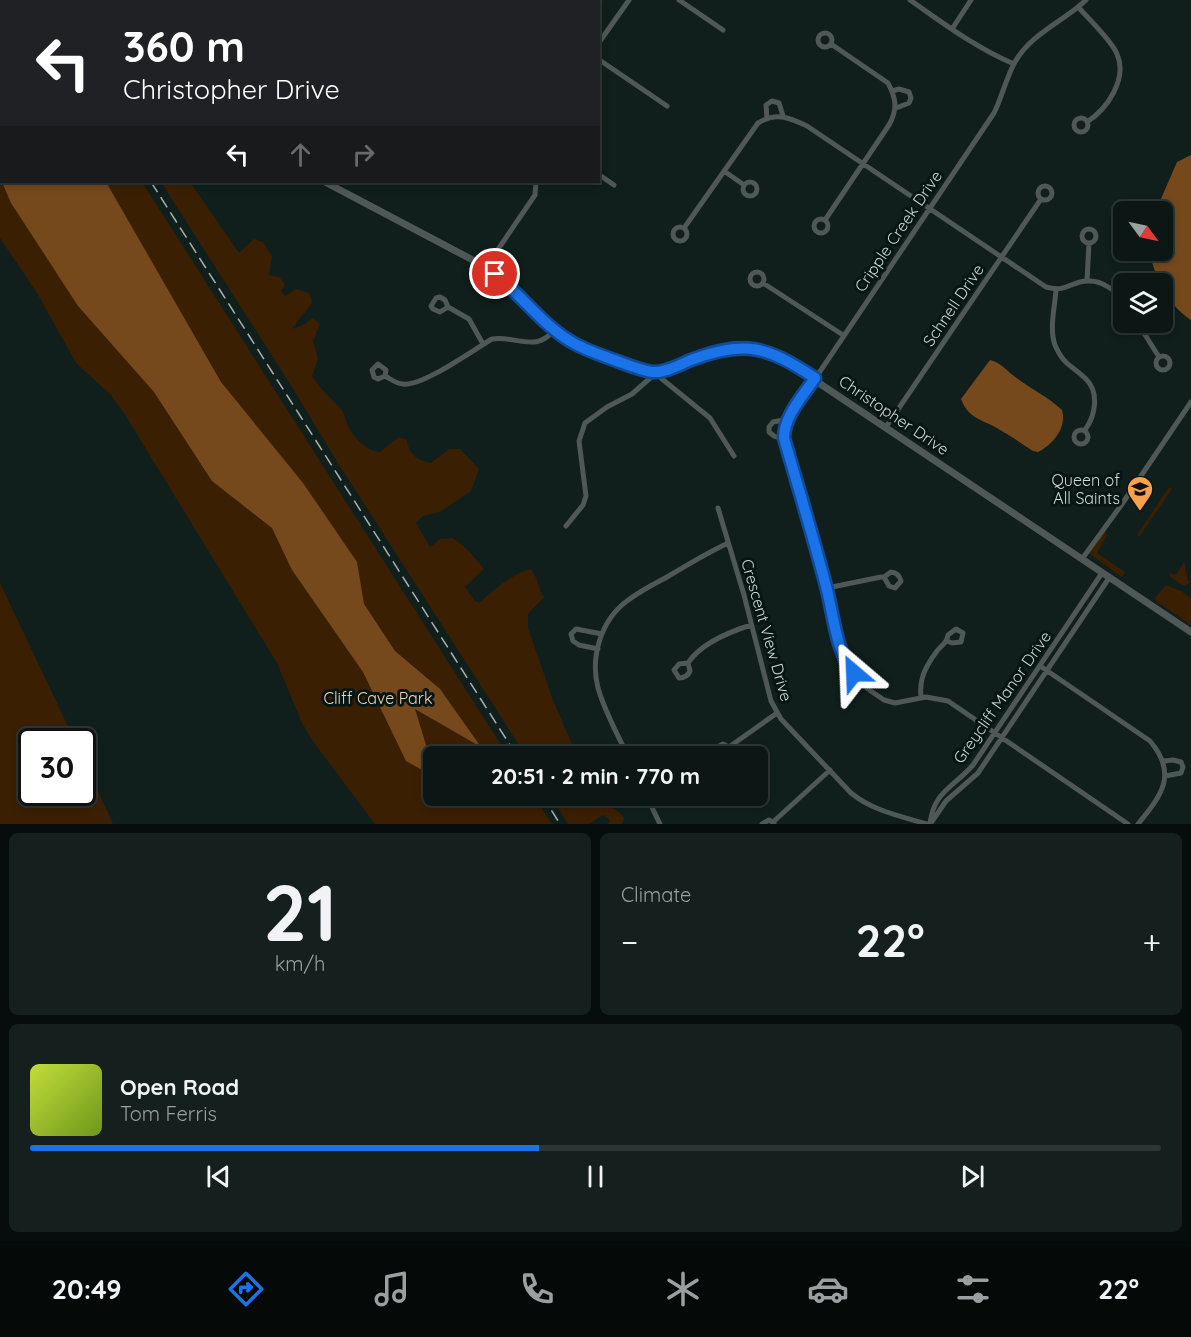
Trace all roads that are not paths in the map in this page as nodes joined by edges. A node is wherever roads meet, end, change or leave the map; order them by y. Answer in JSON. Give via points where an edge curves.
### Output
{"nodes":[{"id":1,"x":629,"y":0,"type":"edge"},
{"id":2,"x":679,"y":0,"type":"edge"},
{"id":3,"x":910,"y":0,"type":"edge"},
{"id":4,"x":971,"y":0,"type":"edge"},
{"id":5,"x":1086,"y":0,"type":"edge"},
{"id":6,"x":1078,"y":7,"type":"junction"},
{"id":7,"x":952,"y":29,"type":"junction"},
{"id":8,"x":723,"y":30,"type":"dead end"},
{"id":9,"x":600,"y":41,"type":"edge"},
{"id":10,"x":831,"y":44,"type":"dead end"},
{"id":11,"x":600,"y":60,"type":"edge"},
{"id":12,"x":1014,"y":64,"type":"junction"},
{"id":13,"x":892,"y":91,"type":"junction"},
{"id":14,"x":667,"y":106,"type":"dead end"},
{"id":15,"x":896,"y":108,"type":"junction"},
{"id":16,"x":783,"y":116,"type":"junction"},
{"id":17,"x":767,"y":118,"type":"junction"},
{"id":18,"x":1087,"y":122,"type":"dead end"},
{"id":19,"x":863,"y":163,"type":"junction"},
{"id":20,"x":724,"y":171,"type":"junction"},
{"id":21,"x":600,"y":175,"type":"edge"},
{"id":22,"x":328,"y":183,"type":"edge"},
{"id":23,"x":536,"y":183,"type":"edge"},
{"id":24,"x":614,"y":185,"type":"dead end"},
{"id":25,"x":744,"y":185,"type":"dead end"},
{"id":26,"x":1041,"y":199,"type":"dead end"},
{"id":27,"x":930,"y":208,"type":"junction"},
{"id":28,"x":825,"y":220,"type":"dead end"},
{"id":29,"x":684,"y":228,"type":"dead end"},
{"id":30,"x":1089,"y":243,"type":"dead end"},
{"id":31,"x":1002,"y":257,"type":"junction"},
{"id":32,"x":486,"y":267,"type":"junction"},
{"id":33,"x":1087,"y":280,"type":"junction"},
{"id":34,"x":763,"y":283,"type":"dead end"},
{"id":35,"x":1056,"y":290,"type":"junction"},
{"id":36,"x":1113,"y":291,"type":"edge"},
{"id":37,"x":448,"y":307,"type":"dead end"},
{"id":38,"x":555,"y":329,"type":"junction"},
{"id":39,"x":1144,"y":333,"type":"edge"},
{"id":40,"x":843,"y":336,"type":"junction"},
{"id":41,"x":483,"y":344,"type":"junction"},
{"id":42,"x":1159,"y":357,"type":"dead end"},
{"id":43,"x":657,"y":372,"type":"junction"},
{"id":44,"x":386,"y":376,"type":"dead end"},
{"id":45,"x":815,"y":378,"type":"junction"},
{"id":46,"x":1191,"y":402,"type":"edge"},
{"id":47,"x":789,"y":419,"type":"junction"},
{"id":48,"x":886,"y":427,"type":"junction"},
{"id":49,"x":1085,"y":430,"type":"dead end"},
{"id":50,"x":785,"y":440,"type":"junction"},
{"id":51,"x":734,"y":456,"type":"dead end"},
{"id":52,"x":718,"y":508,"type":"dead end"},
{"id":53,"x":566,"y":526,"type":"dead end"},
{"id":54,"x":728,"y":543,"type":"junction"},
{"id":55,"x":1082,"y":559,"type":"junction"},
{"id":56,"x":1102,"y":573,"type":"junction"},
{"id":57,"x":884,"y":577,"type":"dead end"},
{"id":58,"x":1109,"y":578,"type":"junction"},
{"id":59,"x":827,"y":588,"type":"junction"},
{"id":60,"x":1085,"y":599,"type":"junction"},
{"id":61,"x":1092,"y":603,"type":"junction"},
{"id":62,"x":1077,"y":611,"type":"junction"},
{"id":63,"x":1084,"y":616,"type":"junction"},
{"id":64,"x":751,"y":625,"type":"junction"},
{"id":65,"x":1191,"y":632,"type":"edge"},
{"id":66,"x":602,"y":634,"type":"junction"},
{"id":67,"x":947,"y":641,"type":"dead end"},
{"id":68,"x":598,"y":649,"type":"junction"},
{"id":69,"x":687,"y":663,"type":"dead end"},
{"id":70,"x":1040,"y":665,"type":"junction"},
{"id":71,"x":1046,"y":670,"type":"junction"},
{"id":72,"x":921,"y":697,"type":"junction"},
{"id":73,"x":777,"y":713,"type":"junction"},
{"id":74,"x":994,"y":733,"type":"junction"},
{"id":75,"x":1001,"y":739,"type":"junction"},
{"id":76,"x":623,"y":746,"type":"edge"},
{"id":77,"x":730,"y":746,"type":"edge"},
{"id":78,"x":1164,"y":761,"type":"junction"},
{"id":79,"x":830,"y":770,"type":"junction"},
{"id":80,"x":1165,"y":776,"type":"junction"},
{"id":81,"x":651,"y":806,"type":"edge"},
{"id":82,"x":774,"y":823,"type":"edge"},
{"id":83,"x":660,"y":824,"type":"edge"},
{"id":84,"x":762,"y":824,"type":"edge"},
{"id":85,"x":929,"y":824,"type":"edge"},
{"id":86,"x":1128,"y":824,"type":"edge"},
{"id":87,"x":1138,"y":824,"type":"edge"}],
"edges":[{"from":1,"to":9,"type":"street"},
{"from":2,"to":8,"type":"street"},
{"from":3,"to":7,"type":"street"},
{"from":4,"to":7,"type":"street"},
{"from":5,"to":6,"type":"street"},
{"from":6,"to":12,"type":"street","name":"Cripple Creek Drive","via":[[1039,35]]},
{"from":6,"to":18,"type":"street","via":[[1114,49],[1120,66],[1114,92],[1098,115]]},
{"from":7,"to":12,"type":"street"},
{"from":10,"to":13,"type":"street","via":[[888,83]]},
{"from":11,"to":14,"type":"street"},
{"from":12,"to":27,"type":"street","name":"Cripple Creek Drive","via":[[994,113]]},
{"from":13,"to":15,"type":"street"},
{"from":13,"to":15,"type":"street","via":[[909,92],[911,98],[909,103]]},
{"from":15,"to":19,"type":"street"},
{"from":16,"to":17,"type":"street"},
{"from":16,"to":17,"type":"street","via":[[778,103],[772,101],[765,107]]},
{"from":16,"to":19,"type":"street","via":[[807,126]]},
{"from":17,"to":20,"type":"street","via":[[746,137]]},
{"from":19,"to":27,"type":"street"},
{"from":19,"to":28,"type":"street"},
{"from":20,"to":25,"type":"street"},
{"from":20,"to":29,"type":"street"},
{"from":21,"to":24,"type":"street"},
{"from":22,"to":32,"type":"street"},
{"from":23,"to":32,"type":"street","via":[[535,195]]},
{"from":26,"to":31,"type":"street","name":"Schnell Drive"},
{"from":27,"to":31,"type":"street"},
{"from":27,"to":40,"type":"street","name":"Cripple Creek Drive"},
{"from":30,"to":33,"type":"street"},
{"from":31,"to":35,"type":"street"},
{"from":31,"to":48,"type":"street","name":"Schnell Drive"},
{"from":32,"to":38,"type":"street"},
{"from":33,"to":35,"type":"street"},
{"from":33,"to":36,"type":"street"},
{"from":34,"to":40,"type":"street"},
{"from":35,"to":49,"type":"street","via":[[1053,339],[1066,364],[1087,379],[1094,396],[1093,414]]},
{"from":37,"to":41,"type":"street","via":[[469,319]]},
{"from":38,"to":41,"type":"street","via":[[546,339],[532,344],[502,337]]},
{"from":38,"to":43,"type":"street","via":[[590,351]]},
{"from":39,"to":42,"type":"street"},
{"from":40,"to":45,"type":"street","name":"Cripple Creek Drive"},
{"from":41,"to":44,"type":"street","via":[[414,384],[403,384]]},
{"from":43,"to":45,"type":"street","name":"Christopher Drive","via":[[715,351],[744,348],[780,357]]},
{"from":43,"to":51,"type":"street","via":[[710,418]]},
{"from":43,"to":53,"type":"street","via":[[632,394],[585,423],[579,441],[586,496]]},
{"from":45,"to":47,"type":"street","name":"Cripple Creek Drive"},
{"from":45,"to":48,"type":"street","name":"Christopher Drive"},
{"from":46,"to":55,"type":"street"},
{"from":47,"to":50,"type":"street","name":"Cripple Creek Drive"},
{"from":47,"to":50,"type":"street","name":"Cripple Creek Drive","via":[[773,422],[769,427],[769,432]]},
{"from":48,"to":55,"type":"street","name":"Christopher Drive"},
{"from":50,"to":59,"type":"street","name":"Cripple Creek Drive"},
{"from":52,"to":54,"type":"street","name":"Crescent View Drive"},
{"from":54,"to":64,"type":"street","name":"Crescent View Drive"},
{"from":54,"to":66,"type":"street","via":[[627,601]]},
{"from":55,"to":56,"type":"street","name":"Christopher Drive"},
{"from":56,"to":58,"type":"street","name":"Christopher Drive"},
{"from":56,"to":60,"type":"street","name":"Greycliff Manor Drive"},
{"from":57,"to":59,"type":"street"},
{"from":58,"to":61,"type":"street","name":"Greycliff Manor Drive"},
{"from":58,"to":65,"type":"street","name":"Christopher Drive"},
{"from":59,"to":72,"type":"street","name":"Cripple Creek Drive","via":[[849,668],[884,700],[895,703]]},
{"from":60,"to":61,"type":"street"},
{"from":60,"to":62,"type":"street","name":"Greycliff Manor Drive"},
{"from":61,"to":63,"type":"street","name":"Greycliff Manor Drive"},
{"from":62,"to":63,"type":"street"},
{"from":62,"to":70,"type":"street","name":"Greycliff Manor Drive"},
{"from":63,"to":71,"type":"street","name":"Greycliff Manor Drive"},
{"from":64,"to":69,"type":"street","via":[[709,644]]},
{"from":64,"to":73,"type":"street","name":"Crescent View Drive"},
{"from":66,"to":68,"type":"street"},
{"from":66,"to":68,"type":"street","via":[[576,629],[571,634],[579,645]]},
{"from":67,"to":72,"type":"street","via":[[921,676]]},
{"from":68,"to":76,"type":"street","via":[[598,688]]},
{"from":70,"to":71,"type":"street"},
{"from":70,"to":74,"type":"street","name":"Greycliff Manor Drive"},
{"from":71,"to":75,"type":"street","name":"Greycliff Manor Drive"},
{"from":71,"to":78,"type":"street","via":[[1150,741]]},
{"from":72,"to":74,"type":"street","name":"Cripple Creek Drive","via":[[948,701]]},
{"from":73,"to":77,"type":"street"},
{"from":73,"to":79,"type":"street","name":"Crescent View Drive"},
{"from":74,"to":75,"type":"street","name":"Cripple Creek Drive"},
{"from":74,"to":85,"type":"street","name":"Greycliff Manor Drive","via":[[963,777],[937,799]]},
{"from":75,"to":85,"type":"street","name":"Greycliff Manor Drive","via":[[978,773],[946,801]]},
{"from":75,"to":86,"type":"street","name":"Cripple Creek Drive"},
{"from":78,"to":80,"type":"street"},
{"from":78,"to":80,"type":"street","via":[[1181,762],[1183,767],[1181,773]]},
{"from":79,"to":82,"type":"street"},
{"from":79,"to":85,"type":"street","name":"Crescent View Drive","via":[[864,804]]},
{"from":80,"to":87,"type":"street","via":[[1160,795]]},
{"from":81,"to":83,"type":"street"},
{"from":82,"to":84,"type":"street","via":[[766,820]]}]}
